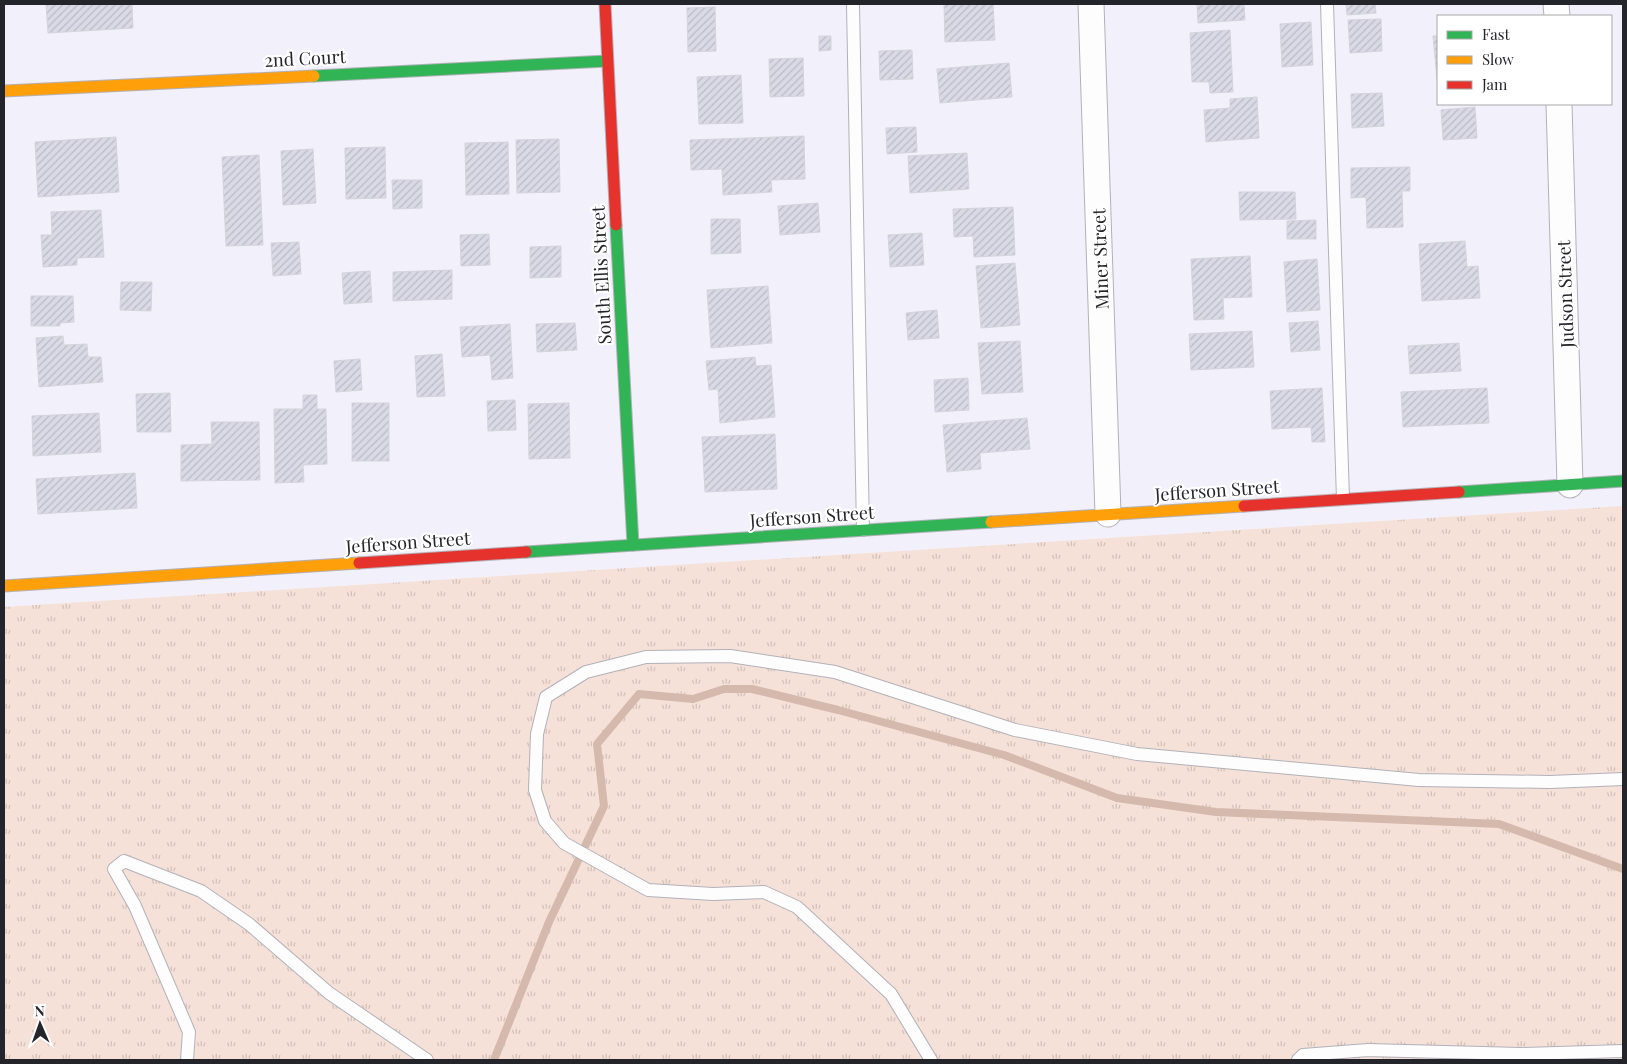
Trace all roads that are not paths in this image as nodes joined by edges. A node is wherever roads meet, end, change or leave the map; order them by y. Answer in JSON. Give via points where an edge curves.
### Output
{"nodes":[{"id":1,"x":606,"y":4,"type":"edge"},
{"id":2,"x":853,"y":4,"type":"edge"},
{"id":3,"x":1091,"y":4,"type":"edge"},
{"id":4,"x":1327,"y":4,"type":"edge"},
{"id":5,"x":607,"y":61,"type":"junction"},
{"id":6,"x":4,"y":91,"type":"edge"},
{"id":7,"x":1559,"y":105,"type":"edge"},
{"id":8,"x":1623,"y":482,"type":"edge"},
{"id":9,"x":1570,"y":485,"type":"junction"},
{"id":10,"x":1343,"y":499,"type":"junction"},
{"id":11,"x":1108,"y":514,"type":"junction"},
{"id":12,"x":863,"y":530,"type":"junction"},
{"id":13,"x":633,"y":545,"type":"junction"},
{"id":14,"x":4,"y":586,"type":"edge"},
{"id":15,"x":1623,"y":779,"type":"edge"},
{"id":16,"x":1623,"y":1050,"type":"edge"},
{"id":17,"x":188,"y":1060,"type":"edge"},
{"id":18,"x":427,"y":1060,"type":"edge"},
{"id":19,"x":931,"y":1060,"type":"edge"},
{"id":20,"x":1298,"y":1060,"type":"edge"}],
"edges":[{"from":1,"to":5,"type":"street","name":"South Ellis Street"},
{"from":2,"to":12,"type":"lane"},
{"from":3,"to":11,"type":"street","name":"Miner Street"},
{"from":4,"to":10,"type":"lane"},
{"from":5,"to":6,"type":"street","name":"2nd Court"},
{"from":5,"to":13,"type":"street","name":"South Ellis Street"},
{"from":7,"to":9,"type":"street","name":"Judson Street"},
{"from":8,"to":9,"type":"street","name":"Jefferson Street"},
{"from":9,"to":10,"type":"street","name":"Jefferson Street"},
{"from":10,"to":11,"type":"street","name":"Jefferson Street"},
{"from":11,"to":12,"type":"street","name":"Jefferson Street"},
{"from":12,"to":13,"type":"street","name":"Jefferson Street"},
{"from":13,"to":14,"type":"street","name":"Jefferson Street"},
{"from":15,"to":19,"type":"lane","via":[[1550,782],[1419,780],[1137,754],[1015,730],[835,672],[730,656],[646,657],[586,672],[546,698],[537,734],[535,790],[545,821],[564,843],[648,890],[713,894],[764,892],[798,907],[891,994]]},
{"from":16,"to":20,"type":"lane","via":[[1520,1054],[1368,1050],[1304,1055]]},
{"from":17,"to":18,"type":"lane","via":[[189,1032],[135,906],[114,869],[124,861],[202,891],[249,924],[329,993]]}]}
